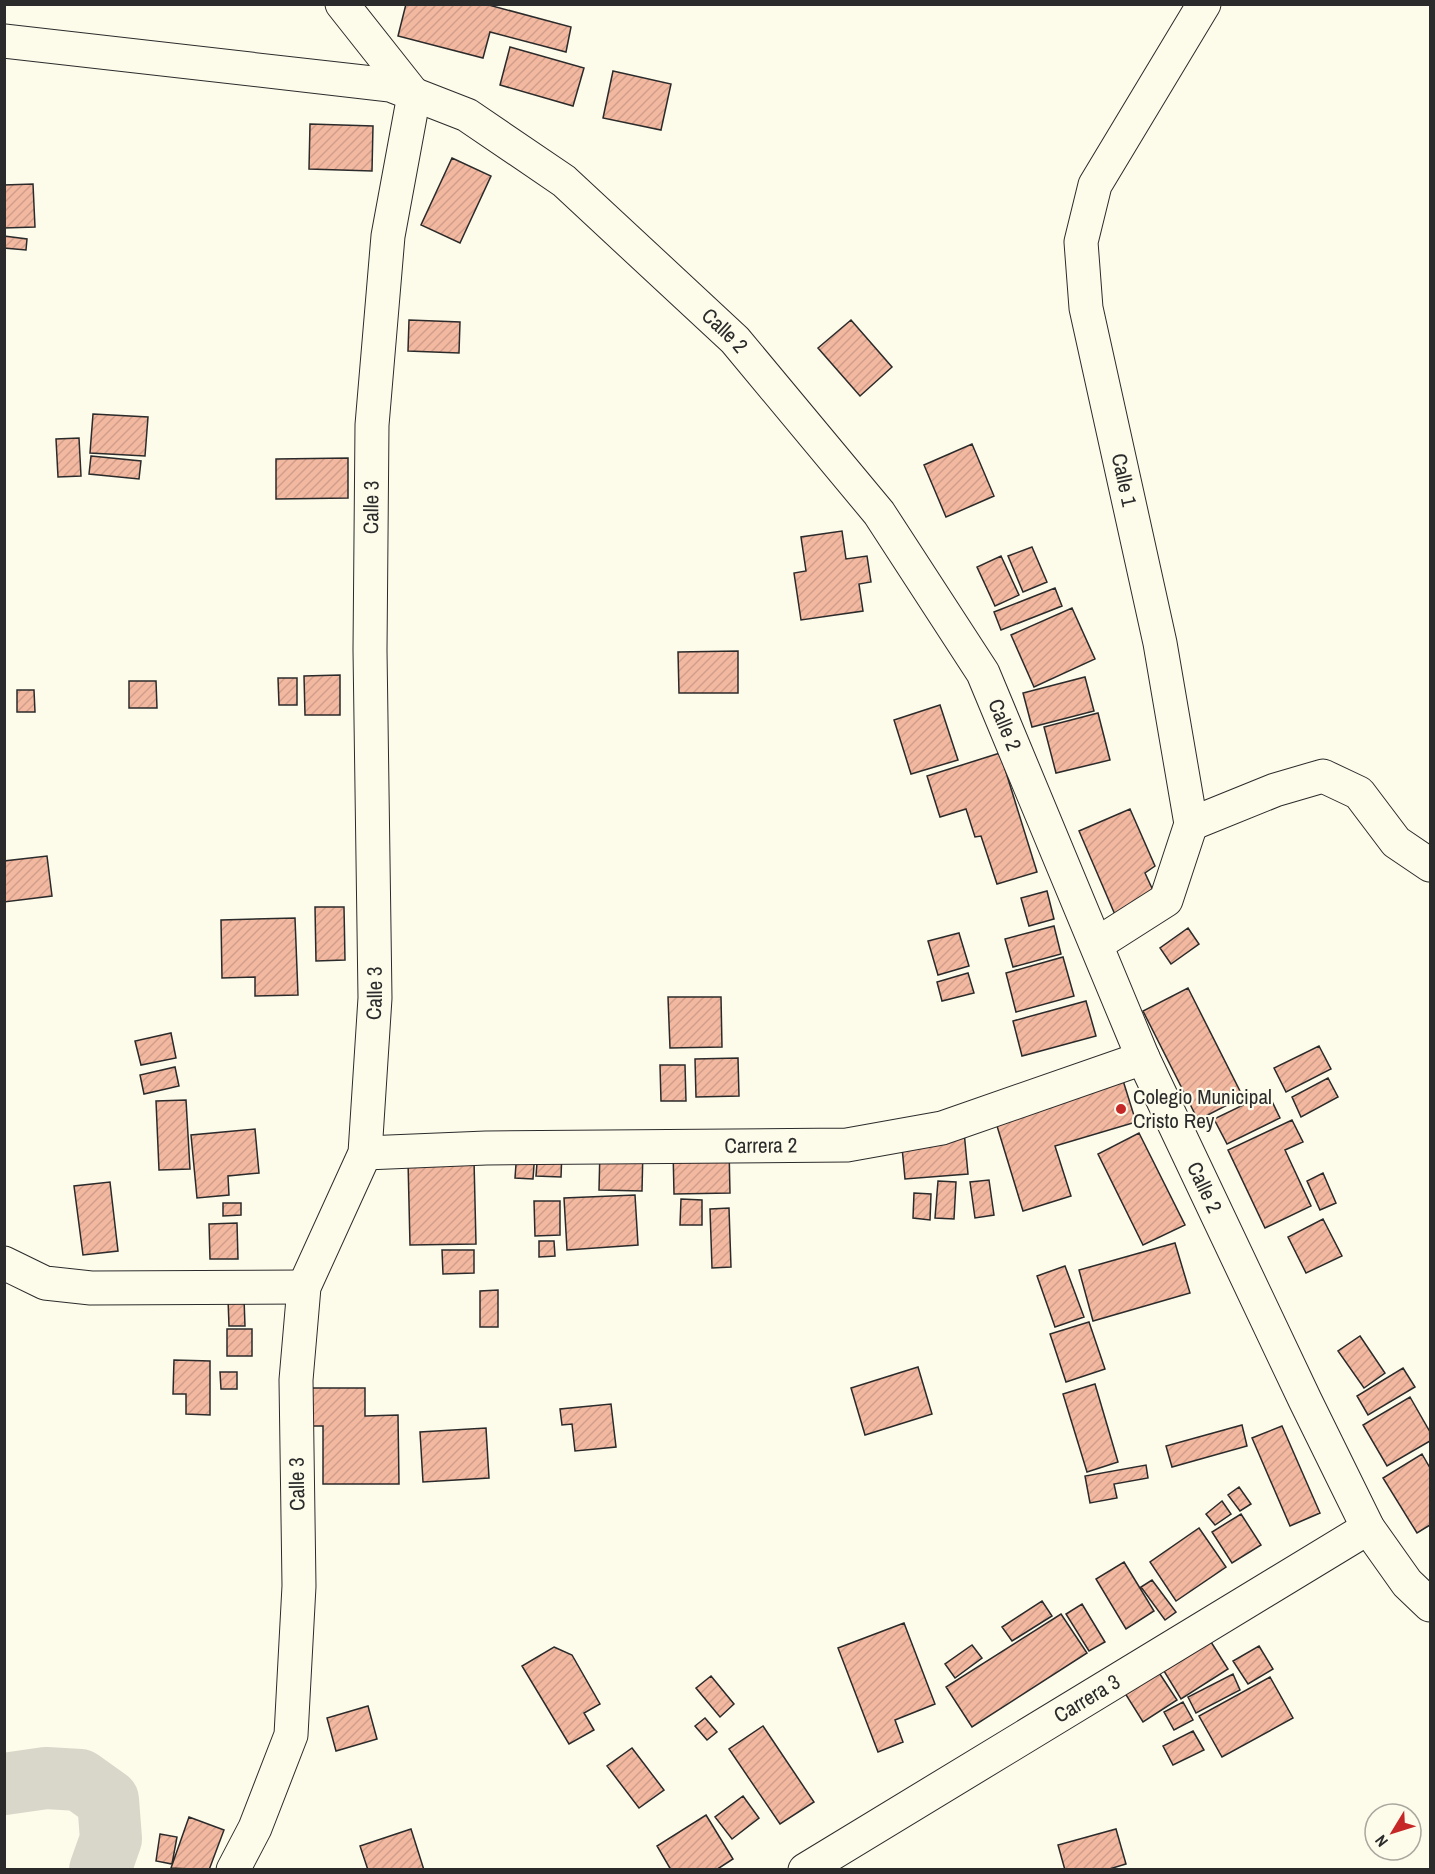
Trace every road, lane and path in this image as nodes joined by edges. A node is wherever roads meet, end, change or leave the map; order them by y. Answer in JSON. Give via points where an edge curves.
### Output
{"nodes":[{"id":1,"x":342,"y":4,"type":"edge"},
{"id":2,"x":1204,"y":4,"type":"edge"},
{"id":3,"x":4,"y":42,"type":"edge"},
{"id":4,"x":414,"y":95,"type":"junction"},
{"id":5,"x":1191,"y":825,"type":"junction"},
{"id":6,"x":1431,"y":865,"type":"edge"},
{"id":7,"x":1097,"y":944,"type":"junction"},
{"id":8,"x":1143,"y":1058,"type":"junction"},
{"id":9,"x":365,"y":1153,"type":"junction"},
{"id":10,"x":4,"y":1263,"type":"edge"},
{"id":11,"x":304,"y":1287,"type":"junction"},
{"id":12,"x":1368,"y":1528,"type":"junction"},
{"id":13,"x":1431,"y":1605,"type":"edge"},
{"id":14,"x":840,"y":1860,"type":"edge"},
{"id":15,"x":233,"y":1869,"type":"edge"},
{"id":16,"x":805,"y":1869,"type":"edge"}],
"edges":[{"from":1,"to":4,"type":"street"},
{"from":2,"to":5,"type":"street","name":"Calle 1","via":[[1095,185],[1081,242],[1086,308],[1160,643]]},
{"from":3,"to":4,"type":"street","name":"Calle 2","via":[[390,85]]},
{"from":4,"to":7,"type":"street","name":"Calle 2","via":[[466,115],[564,180],[735,340],[879,513],[983,673]]},
{"from":4,"to":9,"type":"street","name":"Calle 3","via":[[388,236],[372,425],[370,650],[375,998]]},
{"from":5,"to":6,"type":"street","via":[[1275,790],[1323,776],[1359,793],[1396,842]]},
{"from":5,"to":7,"type":"street","name":"Calle 1","via":[[1166,900]]},
{"from":7,"to":8,"type":"street","name":"Calle 2"},
{"from":8,"to":9,"type":"street","name":"Carrera 2","via":[[942,1128],[847,1145]]},
{"from":8,"to":12,"type":"street","name":"Calle 2"},
{"from":9,"to":11,"type":"street","name":"Calle 3"},
{"from":10,"to":11,"type":"street","via":[[45,1283],[91,1288]]},
{"from":11,"to":15,"type":"street","name":"Calle 3","via":[[296,1380],[299,1586],[291,1735],[255,1828]]},
{"from":12,"to":13,"type":"street","name":"Calle 2","via":[[1407,1583]]},
{"from":12,"to":14,"type":"street","name":"Carrera 3"},
{"from":14,"to":16,"type":"street","name":"Carrera 3"}]}
